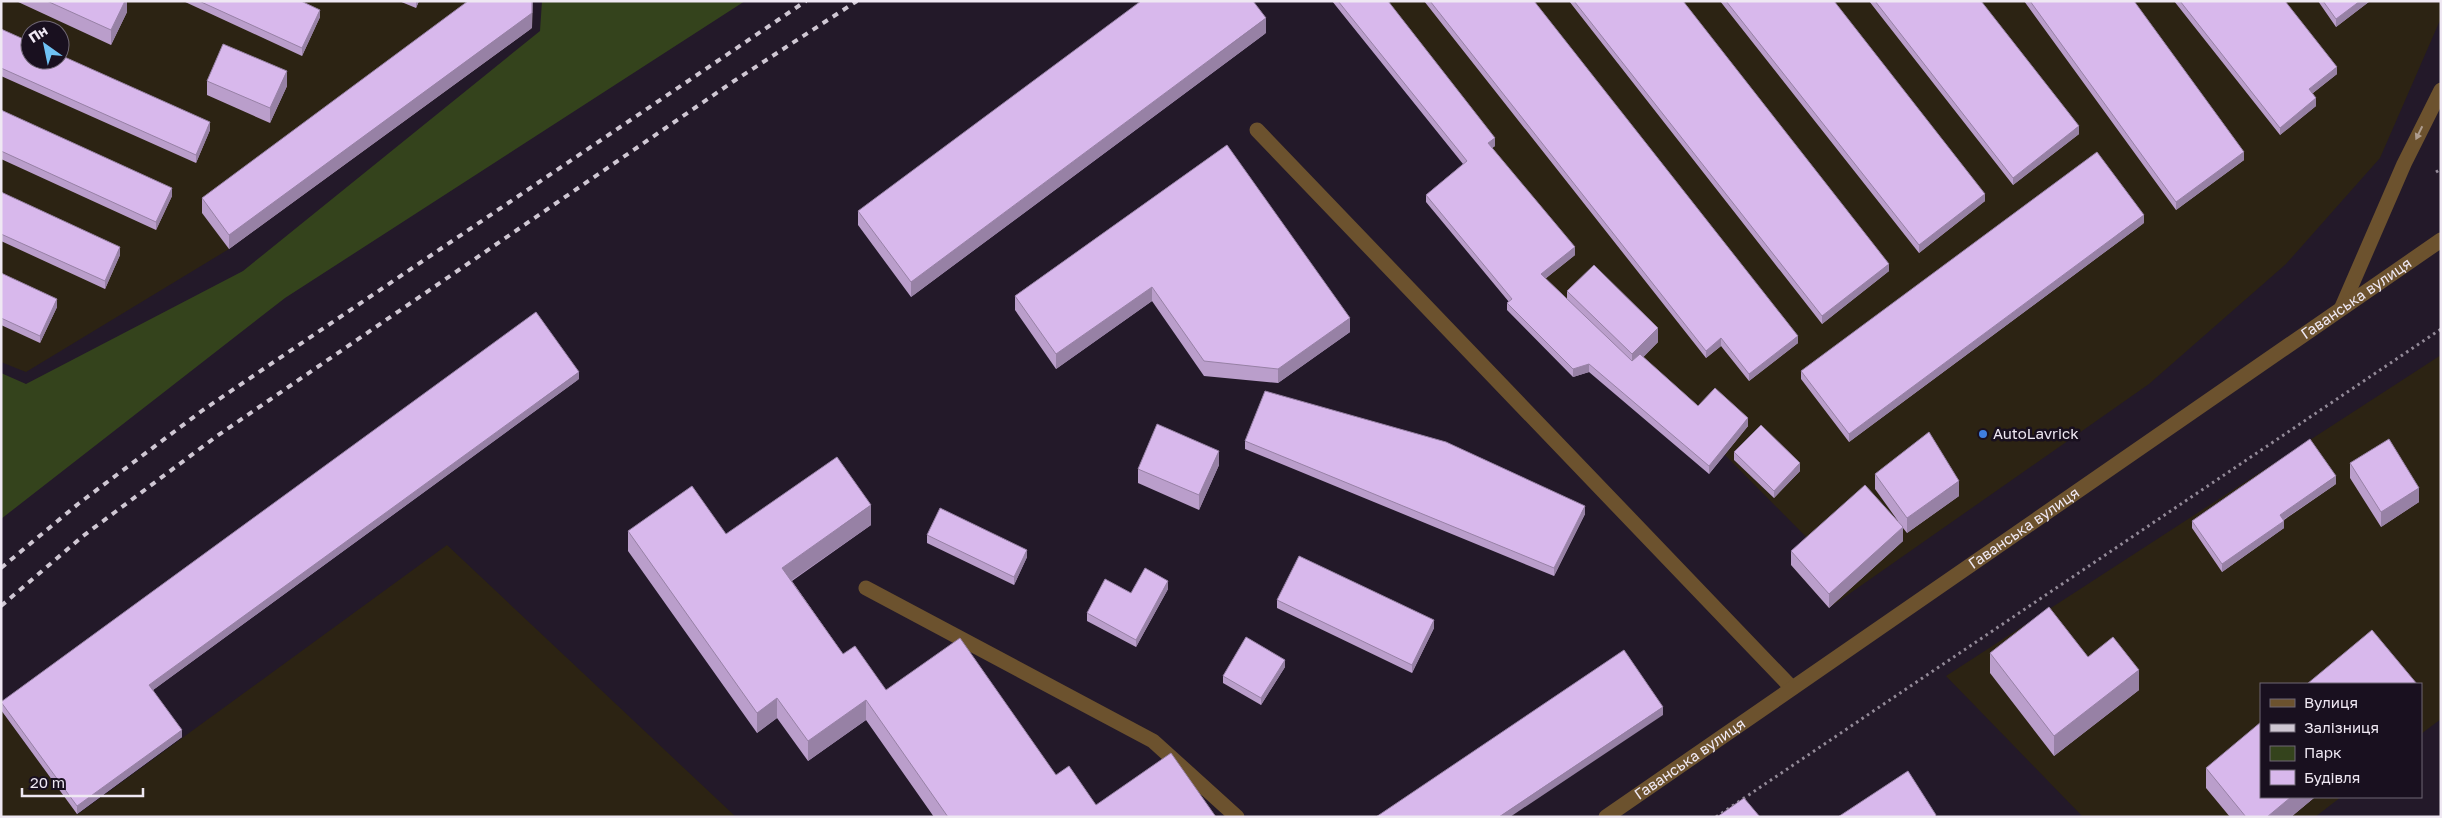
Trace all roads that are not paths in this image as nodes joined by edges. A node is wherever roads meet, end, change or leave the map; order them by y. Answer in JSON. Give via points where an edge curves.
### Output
{"nodes":[{"id":1,"x":2441,"y":90,"type":"edge"},
{"id":2,"x":1257,"y":130,"type":"dead end"},
{"id":3,"x":2441,"y":240,"type":"edge"},
{"id":4,"x":2342,"y":307,"type":"junction"},
{"id":5,"x":866,"y":588,"type":"dead end"},
{"id":6,"x":1792,"y":688,"type":"junction"},
{"id":7,"x":1237,"y":817,"type":"edge"},
{"id":8,"x":1606,"y":817,"type":"edge"}],
"edges":[{"from":1,"to":4,"type":"street","one_way":true,"via":[[2404,164]]},
{"from":2,"to":6,"type":"street"},
{"from":3,"to":4,"type":"street","name":"Гаванська вулиця"},
{"from":4,"to":6,"type":"street","name":"Гаванська вулиця"},
{"from":5,"to":7,"type":"street","via":[[1153,741]]},
{"from":6,"to":8,"type":"street","name":"Гаванська вулиця"}]}
